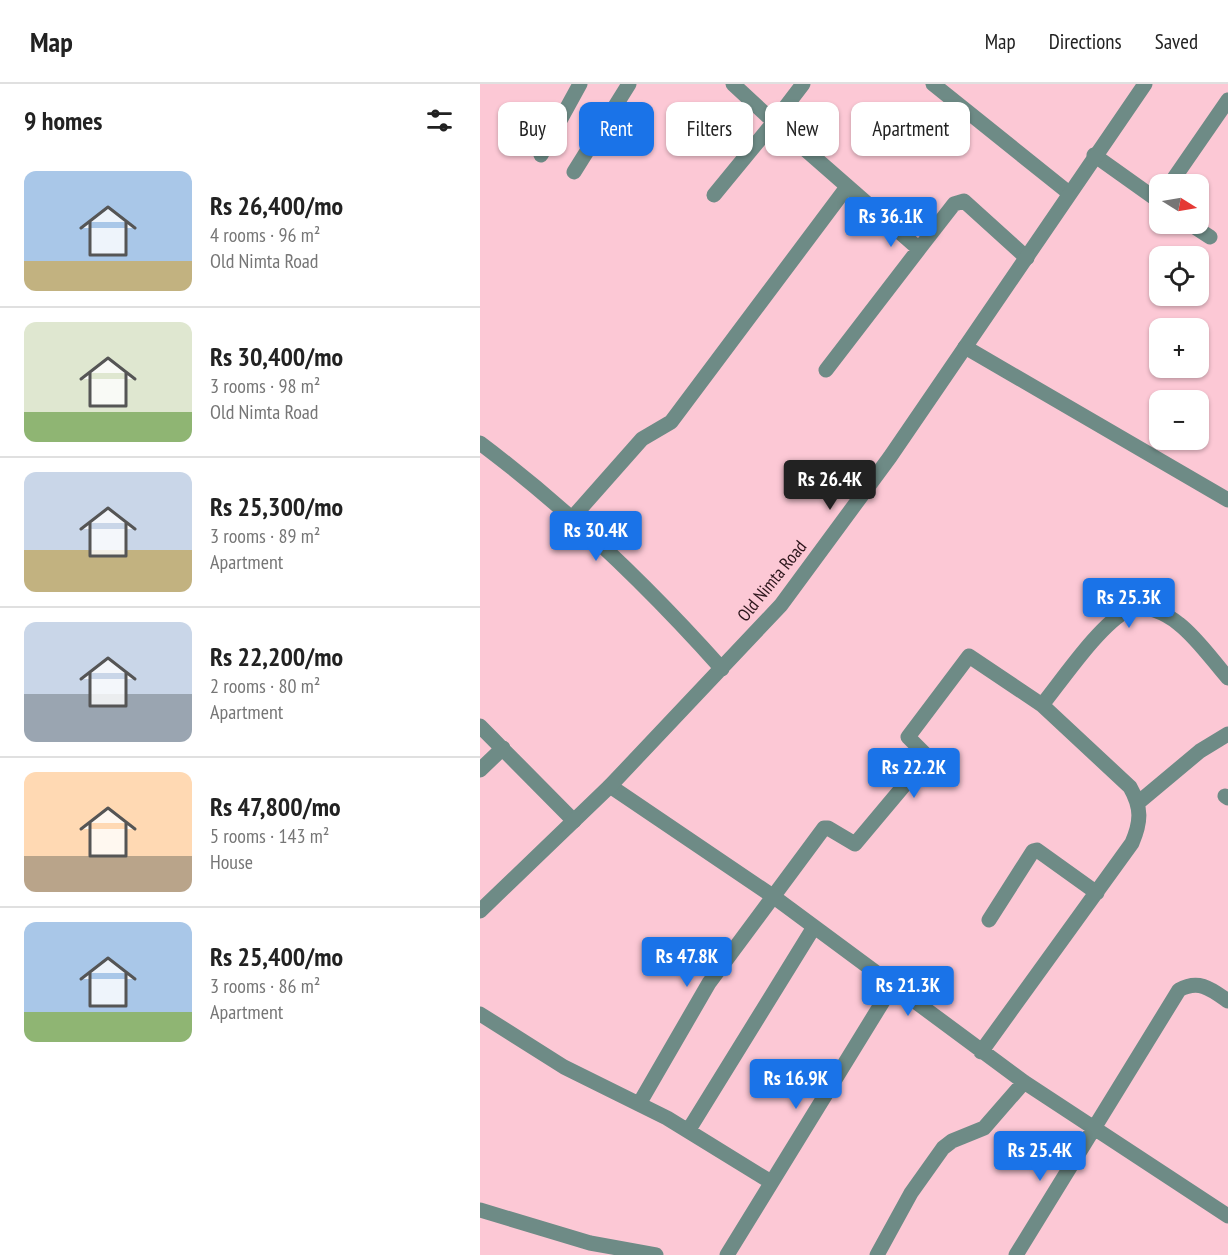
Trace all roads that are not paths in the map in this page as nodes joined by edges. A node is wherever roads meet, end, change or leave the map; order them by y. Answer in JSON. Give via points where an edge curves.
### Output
{"nodes":[{"id":1,"x":580,"y":84,"type":"edge"},
{"id":2,"x":629,"y":84,"type":"edge"},
{"id":3,"x":734,"y":84,"type":"edge"},
{"id":4,"x":803,"y":84,"type":"edge"},
{"id":5,"x":933,"y":84,"type":"edge"},
{"id":6,"x":1145,"y":84,"type":"edge"},
{"id":7,"x":1228,"y":100,"type":"edge"},
{"id":8,"x":789,"y":102,"type":"edge"},
{"id":9,"x":567,"y":108,"type":"edge"},
{"id":10,"x":765,"y":113,"type":"edge"},
{"id":11,"x":765,"y":133,"type":"edge"},
{"id":12,"x":1094,"y":155,"type":"junction"},
{"id":13,"x":812,"y":156,"type":"edge"},
{"id":14,"x":574,"y":172,"type":"dead end"},
{"id":15,"x":1177,"y":174,"type":"edge"},
{"id":16,"x":847,"y":187,"type":"junction"},
{"id":17,"x":1069,"y":193,"type":"junction"},
{"id":18,"x":1149,"y":194,"type":"edge"},
{"id":19,"x":714,"y":195,"type":"dead end"},
{"id":20,"x":1205,"y":234,"type":"edge"},
{"id":21,"x":1210,"y":237,"type":"dead end"},
{"id":22,"x":919,"y":249,"type":"junction"},
{"id":23,"x":1027,"y":258,"type":"junction"},
{"id":24,"x":965,"y":346,"type":"junction"},
{"id":25,"x":826,"y":370,"type":"dead end"},
{"id":26,"x":480,"y":443,"type":"edge"},
{"id":27,"x":1228,"y":500,"type":"edge"},
{"id":28,"x":573,"y":517,"type":"junction"},
{"id":29,"x":722,"y":669,"type":"junction"},
{"id":30,"x":1228,"y":678,"type":"edge"},
{"id":31,"x":1042,"y":705,"type":"junction"},
{"id":32,"x":480,"y":726,"type":"edge"},
{"id":33,"x":1228,"y":734,"type":"edge"},
{"id":34,"x":502,"y":748,"type":"junction"},
{"id":35,"x":480,"y":770,"type":"edge"},
{"id":36,"x":610,"y":786,"type":"junction"},
{"id":37,"x":1138,"y":802,"type":"junction"},
{"id":38,"x":574,"y":821,"type":"junction"},
{"id":39,"x":1097,"y":893,"type":"junction"},
{"id":40,"x":774,"y":897,"type":"junction"},
{"id":41,"x":480,"y":911,"type":"edge"},
{"id":42,"x":989,"y":920,"type":"dead end"},
{"id":43,"x":814,"y":927,"type":"junction"},
{"id":44,"x":893,"y":985,"type":"junction"},
{"id":45,"x":1228,"y":1001,"type":"edge"},
{"id":46,"x":480,"y":1014,"type":"edge"},
{"id":47,"x":981,"y":1052,"type":"junction"},
{"id":48,"x":1024,"y":1082,"type":"junction"},
{"id":49,"x":639,"y":1104,"type":"junction"},
{"id":50,"x":1092,"y":1127,"type":"junction"},
{"id":51,"x":688,"y":1131,"type":"junction"},
{"id":52,"x":771,"y":1182,"type":"junction"},
{"id":53,"x":480,"y":1210,"type":"edge"},
{"id":54,"x":1228,"y":1216,"type":"edge"},
{"id":55,"x":656,"y":1255,"type":"edge"},
{"id":56,"x":727,"y":1255,"type":"edge"},
{"id":57,"x":877,"y":1255,"type":"edge"},
{"id":58,"x":1016,"y":1255,"type":"edge"}],
"edges":[{"from":1,"to":9,"type":"street"},
{"from":2,"to":14,"type":"street"},
{"from":3,"to":10,"type":"street"},
{"from":4,"to":8,"type":"street"},
{"from":5,"to":17,"type":"street"},
{"from":6,"to":12,"type":"street","name":"Old Nimta Road"},
{"from":7,"to":15,"type":"street"},
{"from":11,"to":19,"type":"street"},
{"from":12,"to":17,"type":"street","name":"Old Nimta Road"},
{"from":12,"to":18,"type":"street"},
{"from":13,"to":16,"type":"street"},
{"from":16,"to":22,"type":"street"},
{"from":16,"to":28,"type":"street","via":[[671,422],[642,439]]},
{"from":17,"to":23,"type":"street","name":"Old Nimta Road"},
{"from":20,"to":21,"type":"street"},
{"from":22,"to":23,"type":"street","via":[[954,204],[964,201]]},
{"from":22,"to":25,"type":"street"},
{"from":23,"to":24,"type":"street","name":"Old Nimta Road"},
{"from":24,"to":27,"type":"street"},
{"from":24,"to":29,"type":"street","name":"Old Nimta Road","via":[[890,457],[781,605]]},
{"from":26,"to":28,"type":"street"},
{"from":28,"to":29,"type":"street","via":[[668,609]]},
{"from":29,"to":36,"type":"street","name":"Old Nimta Road"},
{"from":30,"to":31,"type":"street","via":[[1179,624],[1158,611],[1129,609],[1106,627]]},
{"from":31,"to":37,"type":"street","via":[[1130,787]]},
{"from":31,"to":40,"type":"street","via":[[969,656],[908,737],[928,757],[855,844],[824,828]]},
{"from":32,"to":34,"type":"street"},
{"from":33,"to":37,"type":"street","via":[[1200,751]]},
{"from":34,"to":35,"type":"street"},
{"from":34,"to":38,"type":"street"},
{"from":36,"to":38,"type":"street","name":"Old Nimta Road"},
{"from":36,"to":40,"type":"street"},
{"from":37,"to":39,"type":"street","via":[[1140,824],[1132,843]]},
{"from":38,"to":41,"type":"street","name":"Old Nimta Road"},
{"from":39,"to":42,"type":"street","via":[[1037,850]]},
{"from":39,"to":47,"type":"street"},
{"from":40,"to":43,"type":"street"},
{"from":40,"to":49,"type":"street","via":[[709,983]]},
{"from":43,"to":44,"type":"street"},
{"from":43,"to":51,"type":"street"},
{"from":44,"to":47,"type":"street"},
{"from":44,"to":52,"type":"street"},
{"from":45,"to":50,"type":"street","via":[[1199,984],[1179,990]]},
{"from":46,"to":49,"type":"street","via":[[564,1067]]},
{"from":47,"to":48,"type":"street"},
{"from":48,"to":50,"type":"street"},
{"from":48,"to":57,"type":"street","via":[[984,1128],[943,1148],[911,1193]]},
{"from":49,"to":51,"type":"street"},
{"from":50,"to":54,"type":"street"},
{"from":50,"to":58,"type":"street"},
{"from":51,"to":52,"type":"street"},
{"from":52,"to":56,"type":"street"},
{"from":53,"to":55,"type":"street","via":[[590,1243]]}]}
